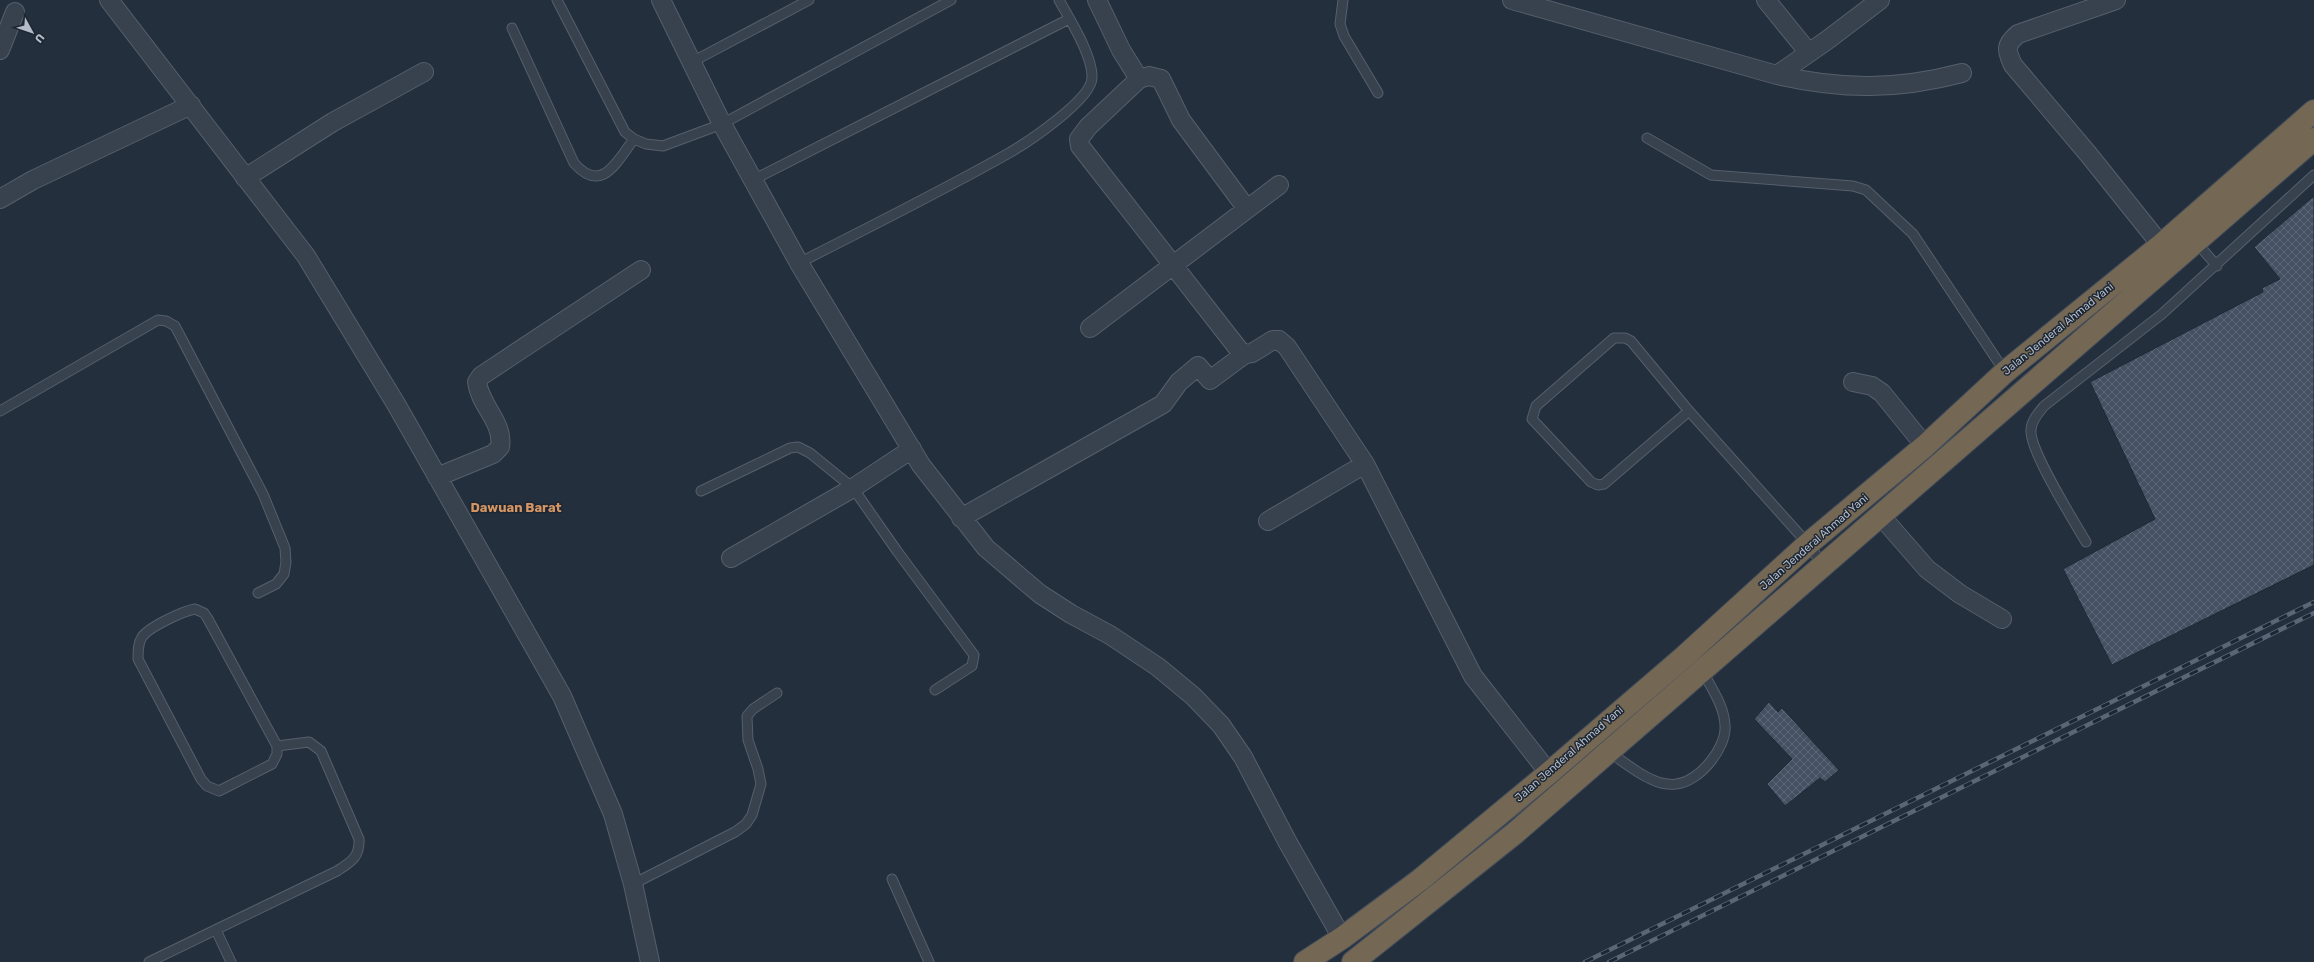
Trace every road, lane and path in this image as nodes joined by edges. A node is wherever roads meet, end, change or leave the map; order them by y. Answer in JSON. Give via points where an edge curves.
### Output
{"nodes":[{"id":1,"x":110,"y":0,"type":"edge"},
{"id":2,"x":557,"y":0,"type":"edge"},
{"id":3,"x":808,"y":0,"type":"edge"},
{"id":4,"x":951,"y":0,"type":"edge"},
{"id":5,"x":1059,"y":0,"type":"edge"},
{"id":6,"x":1097,"y":0,"type":"edge"},
{"id":7,"x":1343,"y":0,"type":"edge"},
{"id":8,"x":1512,"y":0,"type":"edge"},
{"id":9,"x":1766,"y":0,"type":"edge"},
{"id":10,"x":1880,"y":0,"type":"edge"},
{"id":11,"x":2116,"y":0,"type":"edge"},
{"id":12,"x":664,"y":1,"type":"edge"},
{"id":13,"x":15,"y":12,"type":"dead end"},
{"id":14,"x":1069,"y":18,"type":"junction"},
{"id":15,"x":512,"y":28,"type":"dead end"},
{"id":16,"x":0,"y":50,"type":"edge"},
{"id":17,"x":1809,"y":53,"type":"junction"},
{"id":18,"x":692,"y":62,"type":"junction"},
{"id":19,"x":424,"y":72,"type":"dead end"},
{"id":20,"x":1962,"y":73,"type":"dead end"},
{"id":21,"x":1777,"y":75,"type":"junction"},
{"id":22,"x":1139,"y":79,"type":"junction"},
{"id":23,"x":1378,"y":93,"type":"dead end"},
{"id":24,"x":191,"y":105,"type":"junction"},
{"id":25,"x":2314,"y":111,"type":"edge"},
{"id":26,"x":722,"y":124,"type":"junction"},
{"id":27,"x":1647,"y":138,"type":"dead end"},
{"id":28,"x":634,"y":139,"type":"junction"},
{"id":29,"x":2314,"y":139,"type":"edge"},
{"id":30,"x":2314,"y":175,"type":"edge"},
{"id":31,"x":245,"y":178,"type":"junction"},
{"id":32,"x":753,"y":180,"type":"junction"},
{"id":33,"x":1279,"y":185,"type":"dead end"},
{"id":34,"x":0,"y":199,"type":"edge"},
{"id":35,"x":1247,"y":209,"type":"junction"},
{"id":36,"x":2189,"y":234,"type":"junction"},
{"id":37,"x":2161,"y":245,"type":"junction"},
{"id":38,"x":799,"y":263,"type":"junction"},
{"id":39,"x":1171,"y":266,"type":"junction"},
{"id":40,"x":2216,"y":266,"type":"junction"},
{"id":41,"x":641,"y":270,"type":"dead end"},
{"id":42,"x":1090,"y":328,"type":"dead end"},
{"id":43,"x":1245,"y":354,"type":"junction"},
{"id":44,"x":2005,"y":372,"type":"junction"},
{"id":45,"x":1853,"y":382,"type":"dead end"},
{"id":46,"x":0,"y":411,"type":"edge"},
{"id":47,"x":1689,"y":411,"type":"junction"},
{"id":48,"x":1925,"y":446,"type":"junction"},
{"id":49,"x":912,"y":449,"type":"junction"},
{"id":50,"x":1366,"y":464,"type":"junction"},
{"id":51,"x":437,"y":478,"type":"junction"},
{"id":52,"x":853,"y":488,"type":"junction"},
{"id":53,"x":701,"y":491,"type":"dead end"},
{"id":54,"x":1880,"y":514,"type":"junction"},
{"id":55,"x":962,"y":518,"type":"junction"},
{"id":56,"x":1268,"y":521,"type":"dead end"},
{"id":57,"x":2086,"y":542,"type":"dead end"},
{"id":58,"x":1808,"y":544,"type":"junction"},
{"id":59,"x":731,"y":558,"type":"dead end"},
{"id":60,"x":1823,"y":565,"type":"junction"},
{"id":61,"x":258,"y":593,"type":"dead end"},
{"id":62,"x":2002,"y":619,"type":"dead end"},
{"id":63,"x":1702,"y":670,"type":"junction"},
{"id":64,"x":934,"y":690,"type":"dead end"},
{"id":65,"x":777,"y":693,"type":"dead end"},
{"id":66,"x":277,"y":746,"type":"junction"},
{"id":67,"x":1609,"y":752,"type":"junction"},
{"id":68,"x":1549,"y":773,"type":"junction"},
{"id":69,"x":892,"y":879,"type":"dead end"},
{"id":70,"x":633,"y":884,"type":"junction"},
{"id":71,"x":216,"y":930,"type":"junction"},
{"id":72,"x":1342,"y":938,"type":"junction"},
{"id":73,"x":149,"y":962,"type":"edge"},
{"id":74,"x":230,"y":962,"type":"edge"},
{"id":75,"x":650,"y":962,"type":"edge"},
{"id":76,"x":929,"y":962,"type":"edge"},
{"id":77,"x":1306,"y":962,"type":"edge"},
{"id":78,"x":1353,"y":962,"type":"edge"}],
"edges":[{"from":1,"to":24,"type":"street"},
{"from":2,"to":28,"type":"lane","via":[[625,132]]},
{"from":3,"to":18,"type":"lane"},
{"from":4,"to":26,"type":"lane"},
{"from":5,"to":14,"type":"lane"},
{"from":6,"to":22,"type":"street","via":[[1121,50]]},
{"from":7,"to":23,"type":"lane","via":[[1340,24],[1344,36]]},
{"from":8,"to":21,"type":"street"},
{"from":9,"to":17,"type":"street"},
{"from":10,"to":17,"type":"street"},
{"from":11,"to":37,"type":"street","via":[[2018,34],[2010,41],[2009,56],[2013,65]]},
{"from":12,"to":18,"type":"street"},
{"from":13,"to":16,"type":"street"},
{"from":14,"to":32,"type":"lane"},
{"from":14,"to":38,"type":"lane","via":[[1089,61],[1092,78],[1089,90],[1066,113],[1010,153]]},
{"from":15,"to":28,"type":"lane","via":[[574,163],[582,172],[588,176],[600,176],[610,171]]},
{"from":17,"to":21,"type":"street"},
{"from":18,"to":26,"type":"street"},
{"from":19,"to":31,"type":"street","via":[[333,122]]},
{"from":20,"to":21,"type":"street","via":[[1936,80],[1870,87],[1812,83]]},
{"from":22,"to":35,"type":"street","via":[[1149,76],[1161,80],[1181,120]]},
{"from":22,"to":39,"type":"street","via":[[1088,127],[1079,139],[1080,146]]},
{"from":24,"to":31,"type":"street"},
{"from":24,"to":34,"type":"street","via":[[33,180]]},
{"from":25,"to":36,"type":"highway","name":"Jalan Jenderal Ahmad Yani"},
{"from":26,"to":28,"type":"lane","via":[[663,146],[646,144]]},
{"from":26,"to":32,"type":"street"},
{"from":27,"to":44,"type":"lane","via":[[1711,175],[1853,186],[1866,190],[1918,239]]},
{"from":29,"to":36,"type":"highway","name":"Jalan Jenderal Ahmad Yani"},
{"from":30,"to":40,"type":"lane"},
{"from":31,"to":51,"type":"street","via":[[306,256],[354,333]]},
{"from":32,"to":38,"type":"street"},
{"from":33,"to":35,"type":"street"},
{"from":35,"to":39,"type":"street"},
{"from":36,"to":37,"type":"highway","name":"Jalan Jenderal Ahmad Yani"},
{"from":36,"to":40,"type":"lane"},
{"from":36,"to":54,"type":"highway","name":"Jalan Jenderal Ahmad Yani"},
{"from":37,"to":44,"type":"highway","name":"Jalan Jenderal Ahmad Yani"},
{"from":38,"to":49,"type":"street"},
{"from":39,"to":42,"type":"street"},
{"from":39,"to":43,"type":"street"},
{"from":40,"to":57,"type":"lane","via":[[2162,314],[2044,406],[2030,428],[2032,441],[2053,485]]},
{"from":41,"to":51,"type":"street","via":[[481,376],[477,382],[478,392],[499,430],[500,447],[493,454]]},
{"from":43,"to":50,"type":"street","via":[[1252,353],[1273,340],[1279,340],[1287,347]]},
{"from":43,"to":55,"type":"street","via":[[1210,380],[1198,366],[1179,382],[1163,404]]},
{"from":44,"to":48,"type":"highway","name":"Jalan Jenderal Ahmad Yani"},
{"from":45,"to":48,"type":"street","via":[[1872,386],[1882,393]]},
{"from":46,"to":61,"type":"lane","via":[[158,320],[175,326],[263,494],[284,548],[284,574],[276,584]]},
{"from":47,"to":47,"type":"lane","via":[[1631,341],[1621,337],[1614,338],[1536,406],[1532,419],[1591,482],[1598,486],[1604,484]]},
{"from":47,"to":58,"type":"lane"},
{"from":48,"to":58,"type":"highway","name":"Jalan Jenderal Ahmad Yani"},
{"from":49,"to":52,"type":"street"},
{"from":49,"to":55,"type":"street"},
{"from":50,"to":56,"type":"street"},
{"from":50,"to":68,"type":"street","via":[[1472,676]]},
{"from":51,"to":70,"type":"street","via":[[562,696],[613,814]]},
{"from":52,"to":53,"type":"lane","via":[[810,453],[798,447],[790,448]]},
{"from":52,"to":59,"type":"street"},
{"from":52,"to":64,"type":"lane","via":[[974,655],[972,666]]},
{"from":54,"to":60,"type":"highway","name":"Jalan Jenderal Ahmad Yani"},
{"from":54,"to":62,"type":"street","via":[[1927,569],[1960,594]]},
{"from":55,"to":72,"type":"street","via":[[986,548],[1040,594],[1158,667],[1193,696],[1221,725],[1243,757]]},
{"from":58,"to":60,"type":"lane"},
{"from":58,"to":68,"type":"highway","name":"Jalan Jenderal Ahmad Yani","via":[[1685,656]]},
{"from":60,"to":63,"type":"highway","name":"Jalan Jenderal Ahmad Yani"},
{"from":63,"to":67,"type":"highway","name":"Jalan Jenderal Ahmad Yani"},
{"from":63,"to":67,"type":"lane","via":[[1723,709],[1726,727],[1724,742],[1713,760],[1697,775],[1677,784],[1660,782]]},
{"from":65,"to":70,"type":"lane","via":[[747,716],[748,740],[761,784],[752,815],[746,824]]},
{"from":66,"to":66,"type":"lane","via":[[277,754],[272,764],[219,791],[208,786],[201,779],[139,664],[138,645],[141,638],[146,632],[187,610],[195,609],[204,613]]},
{"from":66,"to":71,"type":"lane","via":[[310,742],[320,751],[359,839],[359,850],[351,862],[337,871]]},
{"from":67,"to":78,"type":"highway","name":"Jalan Jenderal Ahmad Yani","via":[[1515,833]]},
{"from":68,"to":72,"type":"highway","name":"Jalan Jenderal Ahmad Yani","via":[[1420,880]]},
{"from":69,"to":76,"type":"lane"},
{"from":70,"to":75,"type":"street"},
{"from":71,"to":73,"type":"lane"},
{"from":71,"to":74,"type":"lane"},
{"from":72,"to":77,"type":"highway","name":"Jalan Jenderal Ahmad Yani"}]}
